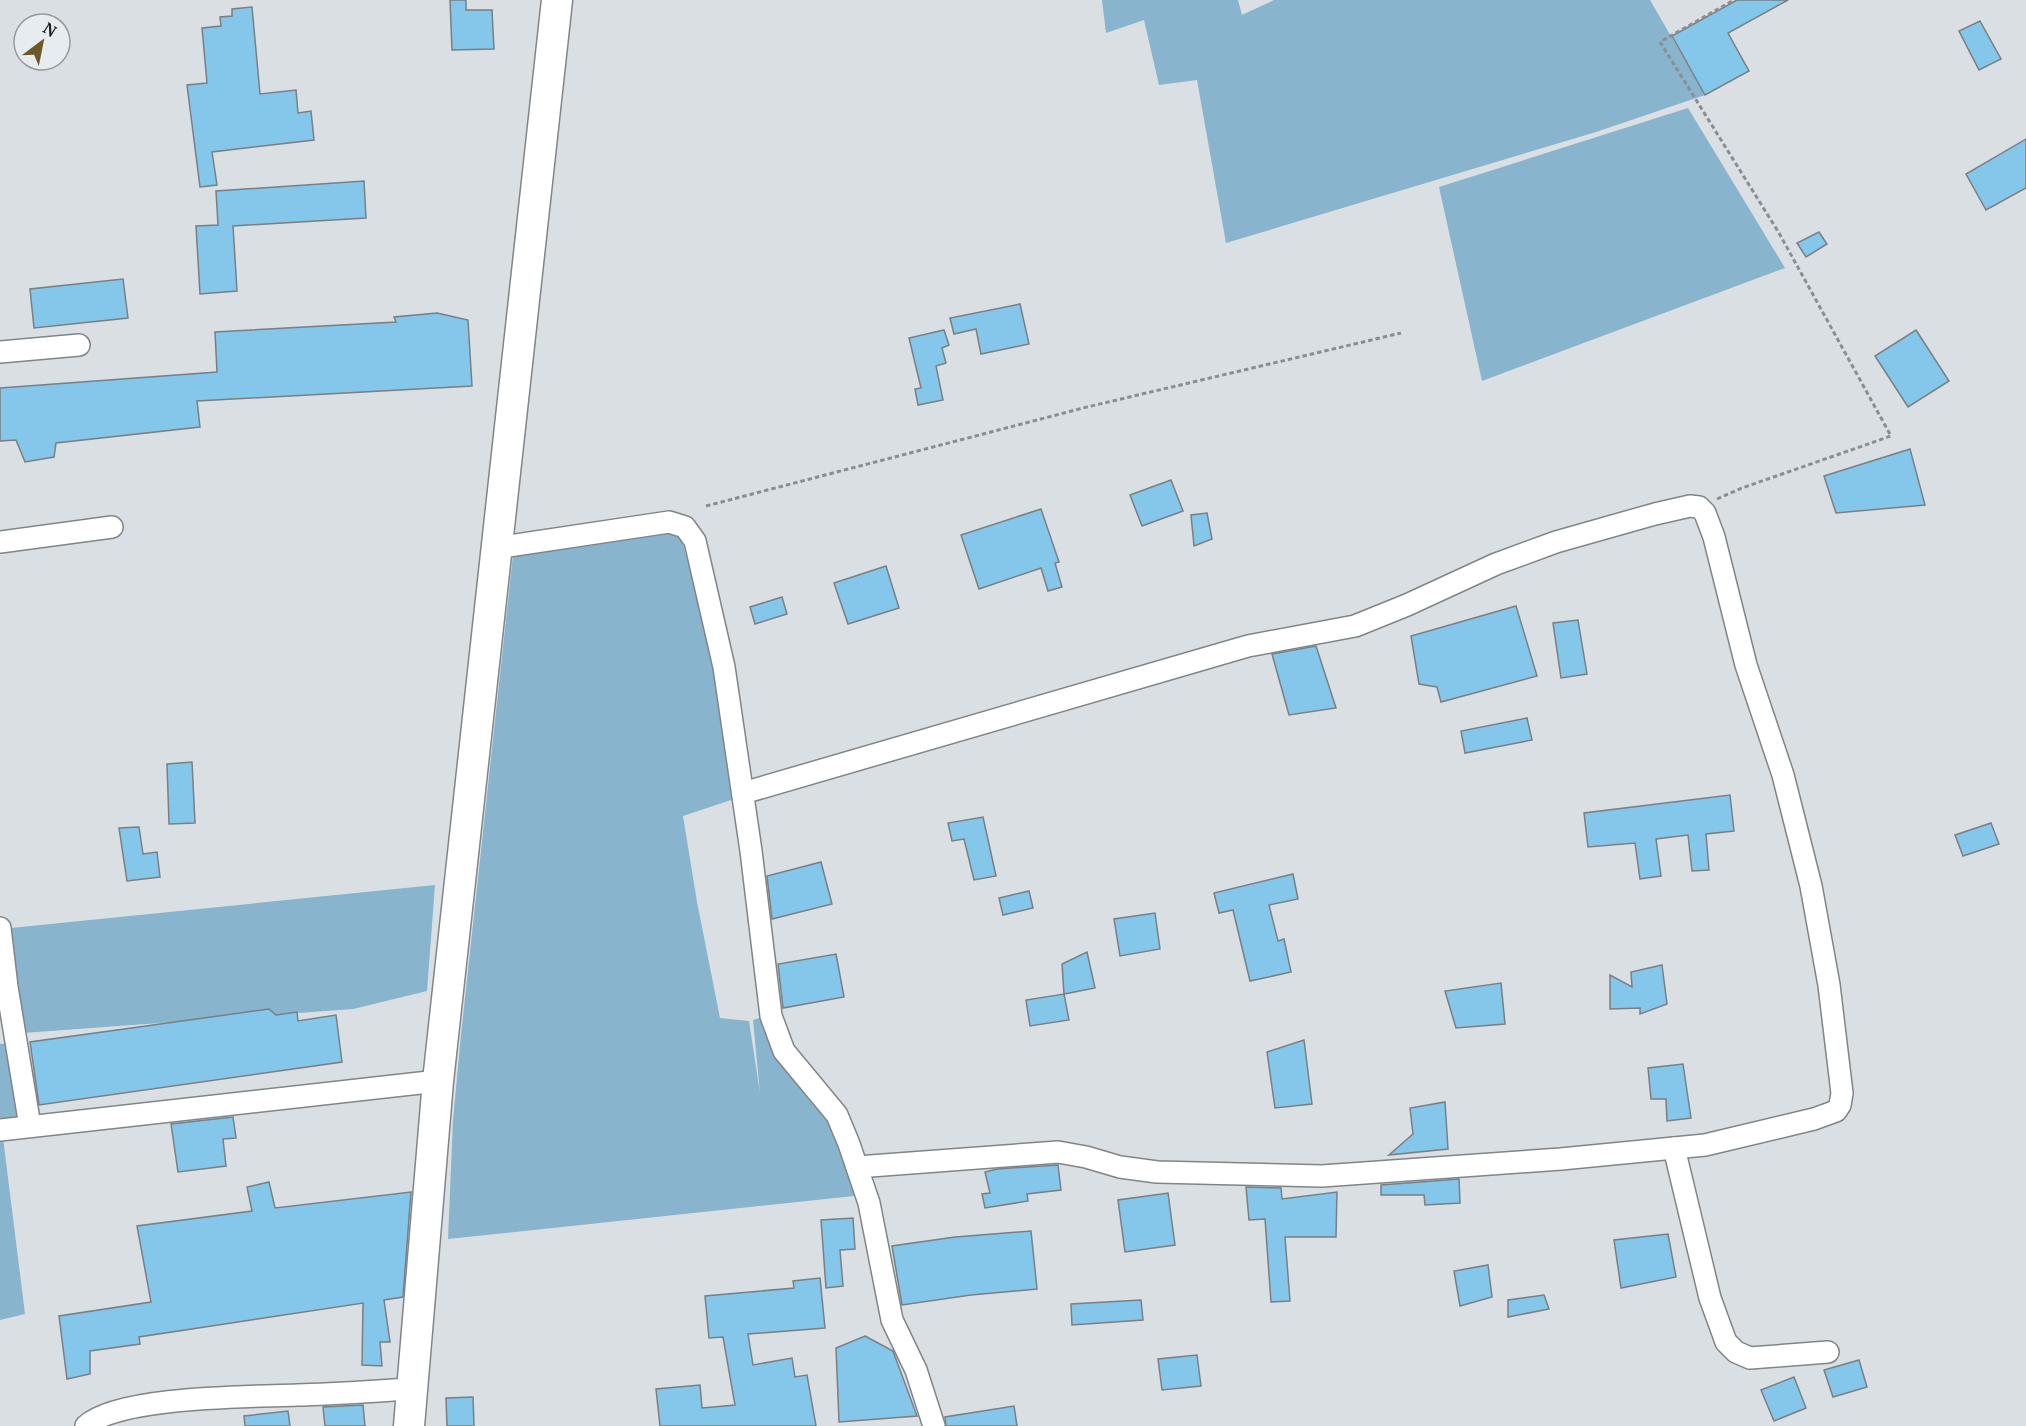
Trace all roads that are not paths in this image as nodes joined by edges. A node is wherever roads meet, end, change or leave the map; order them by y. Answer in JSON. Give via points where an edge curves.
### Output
{"nodes":[{"id":1,"x":557,"y":0,"type":"edge"},
{"id":2,"x":79,"y":345,"type":"dead end"},
{"id":3,"x":0,"y":351,"type":"edge"},
{"id":4,"x":112,"y":527,"type":"dead end"},
{"id":5,"x":0,"y":542,"type":"edge"},
{"id":6,"x":496,"y":548,"type":"junction"},
{"id":7,"x":743,"y":793,"type":"junction"},
{"id":8,"x":0,"y":928,"type":"edge"},
{"id":9,"x":438,"y":1081,"type":"junction"},
{"id":10,"x":30,"y":1126,"type":"junction"},
{"id":11,"x":0,"y":1130,"type":"edge"},
{"id":12,"x":1674,"y":1148,"type":"junction"},
{"id":13,"x":857,"y":1167,"type":"junction"},
{"id":14,"x":1828,"y":1352,"type":"dead end"},
{"id":15,"x":412,"y":1389,"type":"junction"},
{"id":16,"x":86,"y":1426,"type":"edge"},
{"id":17,"x":409,"y":1426,"type":"edge"},
{"id":18,"x":934,"y":1426,"type":"edge"}],
"edges":[{"from":1,"to":6,"type":"street"},
{"from":2,"to":3,"type":"street"},
{"from":4,"to":5,"type":"street"},
{"from":6,"to":7,"type":"street","via":[[669,522],[685,527],[695,541],[724,667]]},
{"from":6,"to":9,"type":"street"},
{"from":7,"to":12,"type":"street","via":[[1248,646],[1355,626],[1556,542],[1655,514],[1699,507],[1714,537],[1746,665],[1783,775],[1811,886],[1842,1093],[1836,1111],[1814,1119],[1705,1145]]},
{"from":7,"to":13,"type":"street","via":[[771,1016],[784,1051],[837,1115]]},
{"from":8,"to":10,"type":"street"},
{"from":9,"to":10,"type":"street"},
{"from":9,"to":15,"type":"street"},
{"from":10,"to":11,"type":"street"},
{"from":12,"to":13,"type":"street","via":[[1322,1176],[1157,1172],[1058,1152]]},
{"from":12,"to":14,"type":"street","via":[[1710,1298],[1726,1342],[1750,1358]]},
{"from":13,"to":18,"type":"street","via":[[869,1203],[892,1320],[916,1370]]},
{"from":15,"to":16,"type":"street","via":[[191,1400],[127,1408]]},
{"from":15,"to":17,"type":"street"}]}
